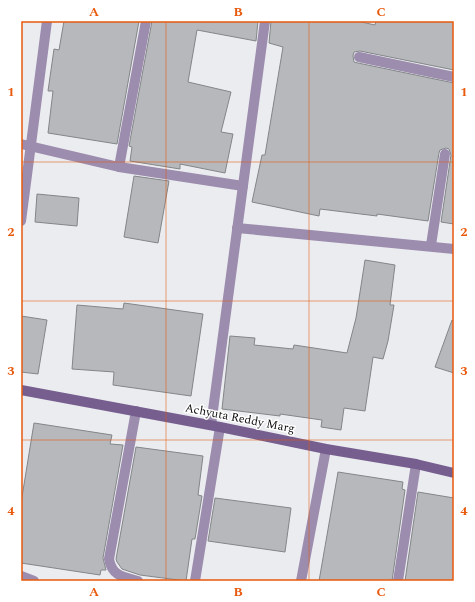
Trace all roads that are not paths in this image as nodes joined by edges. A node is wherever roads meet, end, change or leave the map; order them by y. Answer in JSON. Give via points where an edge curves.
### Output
{"nodes":[{"id":1,"x":47,"y":21,"type":"edge"},
{"id":2,"x":146,"y":21,"type":"edge"},
{"id":3,"x":265,"y":21,"type":"edge"},
{"id":4,"x":359,"y":58,"type":"dead end"},
{"id":5,"x":454,"y":77,"type":"edge"},
{"id":6,"x":26,"y":145,"type":"edge"},
{"id":7,"x":445,"y":154,"type":"dead end"},
{"id":8,"x":120,"y":167,"type":"junction"},
{"id":9,"x":243,"y":186,"type":"junction"},
{"id":10,"x":21,"y":220,"type":"edge"},
{"id":11,"x":238,"y":228,"type":"junction"},
{"id":12,"x":431,"y":245,"type":"junction"},
{"id":13,"x":454,"y":249,"type":"edge"},
{"id":14,"x":21,"y":390,"type":"edge"},
{"id":15,"x":136,"y":411,"type":"junction"},
{"id":16,"x":216,"y":426,"type":"junction"},
{"id":17,"x":326,"y":449,"type":"junction"},
{"id":18,"x":416,"y":464,"type":"junction"},
{"id":19,"x":454,"y":473,"type":"edge"},
{"id":20,"x":21,"y":576,"type":"edge"},
{"id":21,"x":34,"y":581,"type":"edge"},
{"id":22,"x":138,"y":581,"type":"edge"},
{"id":23,"x":195,"y":581,"type":"edge"},
{"id":24,"x":301,"y":581,"type":"edge"},
{"id":25,"x":398,"y":581,"type":"edge"}],
"edges":[{"from":1,"to":6,"type":"street"},
{"from":2,"to":8,"type":"street"},
{"from":3,"to":9,"type":"street"},
{"from":4,"to":5,"type":"street"},
{"from":6,"to":8,"type":"street"},
{"from":6,"to":10,"type":"street"},
{"from":7,"to":12,"type":"street"},
{"from":8,"to":9,"type":"street"},
{"from":9,"to":11,"type":"street"},
{"from":11,"to":12,"type":"street"},
{"from":11,"to":16,"type":"street"},
{"from":12,"to":13,"type":"street"},
{"from":14,"to":15,"type":"street","name":"Achyuta Reddy Marg"},
{"from":15,"to":16,"type":"street","name":"Achyuta Reddy Marg"},
{"from":15,"to":22,"type":"street","via":[[110,567],[117,576]]},
{"from":16,"to":17,"type":"street","name":"Achyuta Reddy Marg"},
{"from":16,"to":23,"type":"street"},
{"from":17,"to":18,"type":"street","name":"Achyuta Reddy Marg"},
{"from":17,"to":24,"type":"street"},
{"from":18,"to":19,"type":"street","name":"Achyuta Reddy Marg"},
{"from":18,"to":25,"type":"street"},
{"from":20,"to":21,"type":"street"}]}
